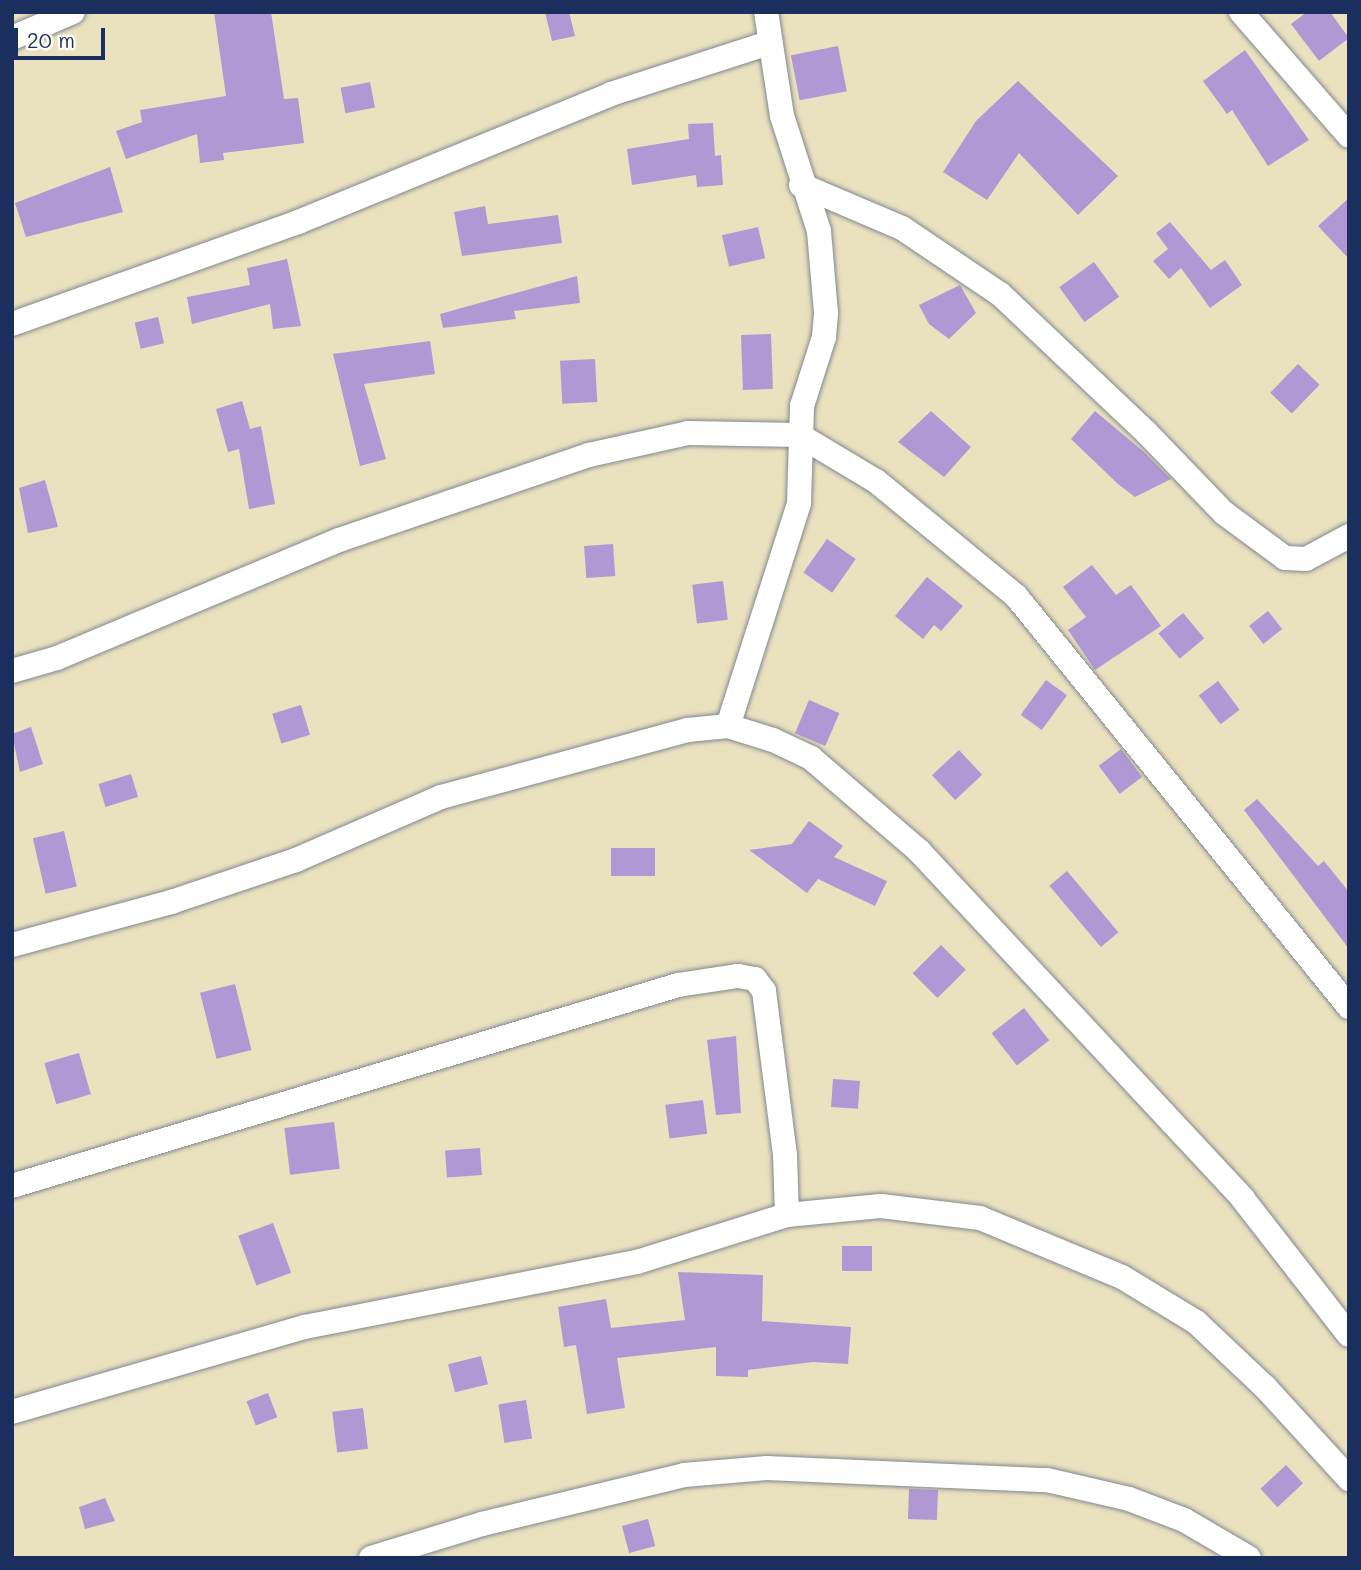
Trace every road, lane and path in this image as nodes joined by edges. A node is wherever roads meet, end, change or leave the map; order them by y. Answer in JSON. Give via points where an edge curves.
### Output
{"nodes":[{"id":1,"x":73,"y":12,"type":"edge"},
{"id":2,"x":766,"y":12,"type":"edge"},
{"id":3,"x":1241,"y":12,"type":"edge"},
{"id":4,"x":12,"y":38,"type":"edge"},
{"id":5,"x":769,"y":43,"type":"junction"},
{"id":6,"x":1349,"y":136,"type":"edge"},
{"id":7,"x":801,"y":185,"type":"junction"},
{"id":8,"x":12,"y":324,"type":"edge"},
{"id":9,"x":799,"y":435,"type":"junction"},
{"id":10,"x":1349,"y":536,"type":"edge"},
{"id":11,"x":12,"y":671,"type":"edge"},
{"id":12,"x":728,"y":726,"type":"junction"},
{"id":13,"x":12,"y":945,"type":"edge"},
{"id":14,"x":1349,"y":1007,"type":"edge"},
{"id":15,"x":12,"y":1186,"type":"edge"},
{"id":16,"x":787,"y":1215,"type":"junction"},
{"id":17,"x":1349,"y":1335,"type":"edge"},
{"id":18,"x":12,"y":1412,"type":"edge"},
{"id":19,"x":1349,"y":1479,"type":"edge"},
{"id":20,"x":371,"y":1558,"type":"edge"},
{"id":21,"x":1249,"y":1558,"type":"edge"}],
"edges":[{"from":1,"to":4,"type":"street"},
{"from":2,"to":5,"type":"street"},
{"from":3,"to":6,"type":"street"},
{"from":5,"to":7,"type":"street","via":[[782,117]]},
{"from":5,"to":8,"type":"street","via":[[611,94],[298,222]]},
{"from":7,"to":9,"type":"street","via":[[819,231],[826,313],[824,337],[802,405]]},
{"from":7,"to":10,"type":"street","via":[[902,228],[1000,294],[1224,513],[1285,558],[1306,559]]},
{"from":9,"to":11,"type":"street","via":[[688,433],[589,455],[339,540],[57,658]]},
{"from":9,"to":12,"type":"street","via":[[799,503]]},
{"from":9,"to":14,"type":"street","via":[[876,481],[1016,596]]},
{"from":12,"to":13,"type":"street","via":[[688,730],[441,797],[296,860],[171,902]]},
{"from":12,"to":17,"type":"street","via":[[774,740],[810,758],[919,851],[1226,1180]]},
{"from":15,"to":16,"type":"street","via":[[678,985],[738,976],[755,979],[764,991],[785,1155]]},
{"from":16,"to":18,"type":"street","via":[[637,1262],[305,1326]]},
{"from":16,"to":19,"type":"street","via":[[881,1206],[980,1219],[1122,1277],[1196,1322],[1265,1387]]},
{"from":20,"to":21,"type":"street","via":[[482,1524],[684,1475],[767,1468],[1047,1480],[1129,1499],[1184,1520]]}]}
